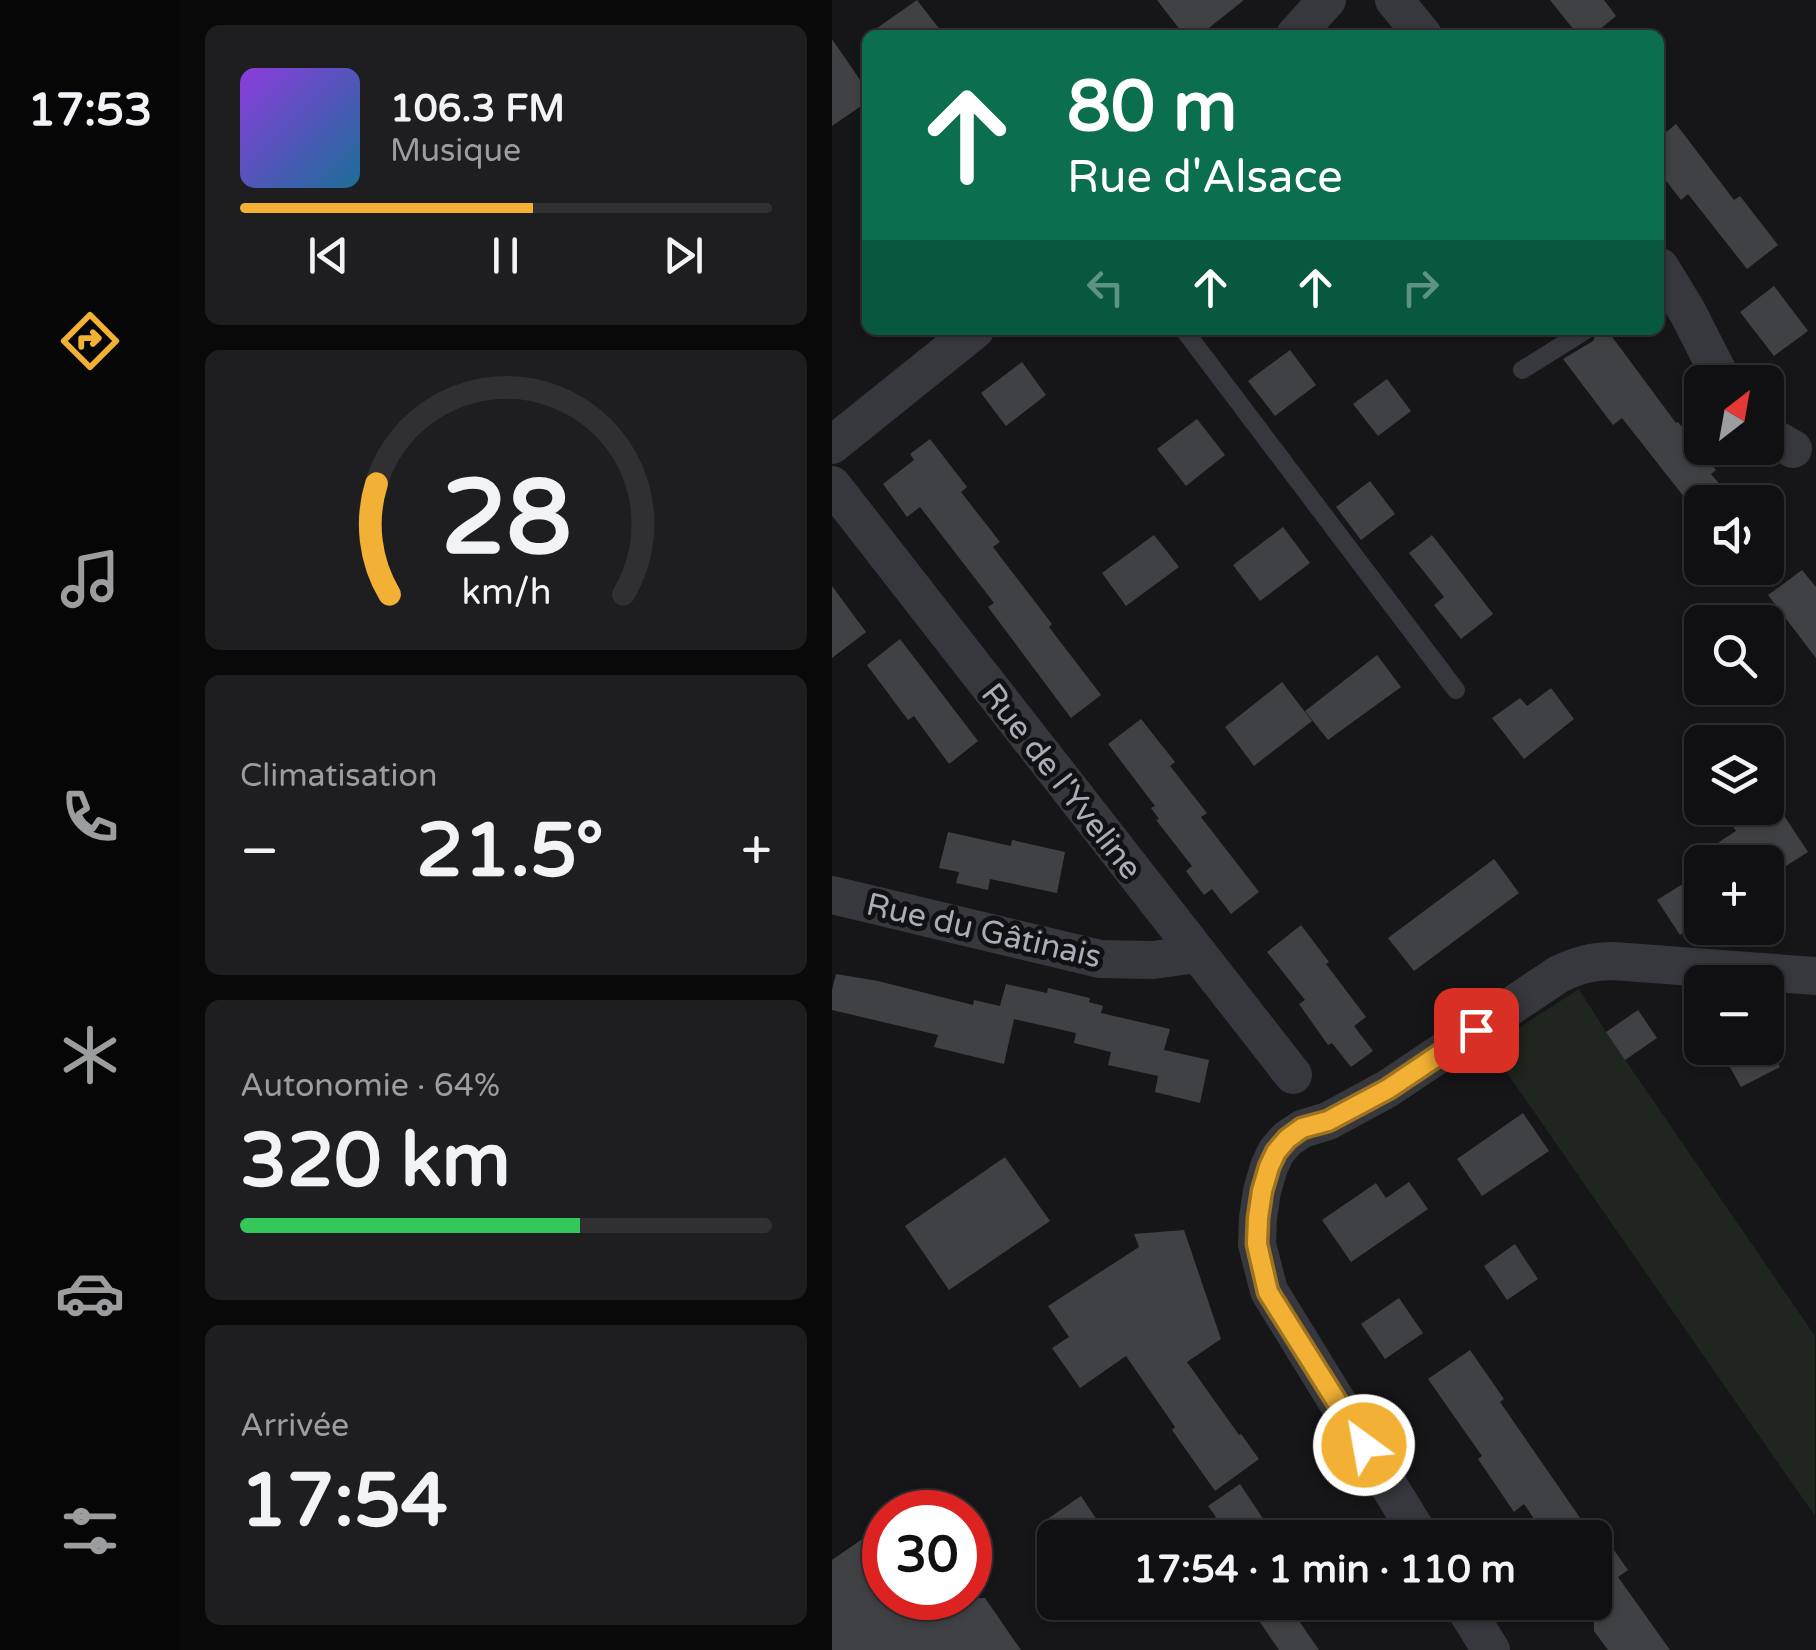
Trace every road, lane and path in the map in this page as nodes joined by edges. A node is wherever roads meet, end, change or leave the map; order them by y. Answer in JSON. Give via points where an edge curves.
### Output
{"nodes":[{"id":1,"x":1327,"y":0,"type":"edge"},
{"id":2,"x":1394,"y":0,"type":"edge"},
{"id":3,"x":1300,"y":30,"type":"edge"},
{"id":4,"x":1419,"y":30,"type":"edge"},
{"id":5,"x":1664,"y":280,"type":"edge"},
{"id":6,"x":969,"y":335,"type":"edge"},
{"id":7,"x":1188,"y":335,"type":"edge"},
{"id":8,"x":1578,"y":335,"type":"edge"},
{"id":9,"x":1714,"y":365,"type":"edge"},
{"id":10,"x":1522,"y":370,"type":"dead end"},
{"id":11,"x":832,"y":445,"type":"edge"},
{"id":12,"x":832,"y":486,"type":"edge"},
{"id":13,"x":1456,"y":690,"type":"dead end"},
{"id":14,"x":832,"y":895,"type":"edge"},
{"id":15,"x":1197,"y":954,"type":"junction"},
{"id":16,"x":1816,"y":976,"type":"edge"},
{"id":17,"x":1292,"y":1075,"type":"dead end"},
{"id":18,"x":1410,"y":1520,"type":"edge"},
{"id":19,"x":1472,"y":1620,"type":"edge"},
{"id":20,"x":1490,"y":1650,"type":"edge"}],
"edges":[{"from":1,"to":3,"type":"street"},
{"from":2,"to":4,"type":"street"},
{"from":5,"to":9,"type":"street"},
{"from":6,"to":11,"type":"street"},
{"from":7,"to":13,"type":"lane"},
{"from":8,"to":10,"type":"lane"},
{"from":12,"to":15,"type":"street","name":"Rue de l'Yveline"},
{"from":14,"to":15,"type":"street","name":"Rue du Gâtinais","via":[[1100,959]]},
{"from":15,"to":17,"type":"street","name":"Rue de l'Yveline"},
{"from":16,"to":18,"type":"street","via":[[1614,961],[1578,965],[1388,1089],[1302,1128],[1276,1152],[1258,1218],[1268,1292]]},
{"from":19,"to":20,"type":"street"}]}
